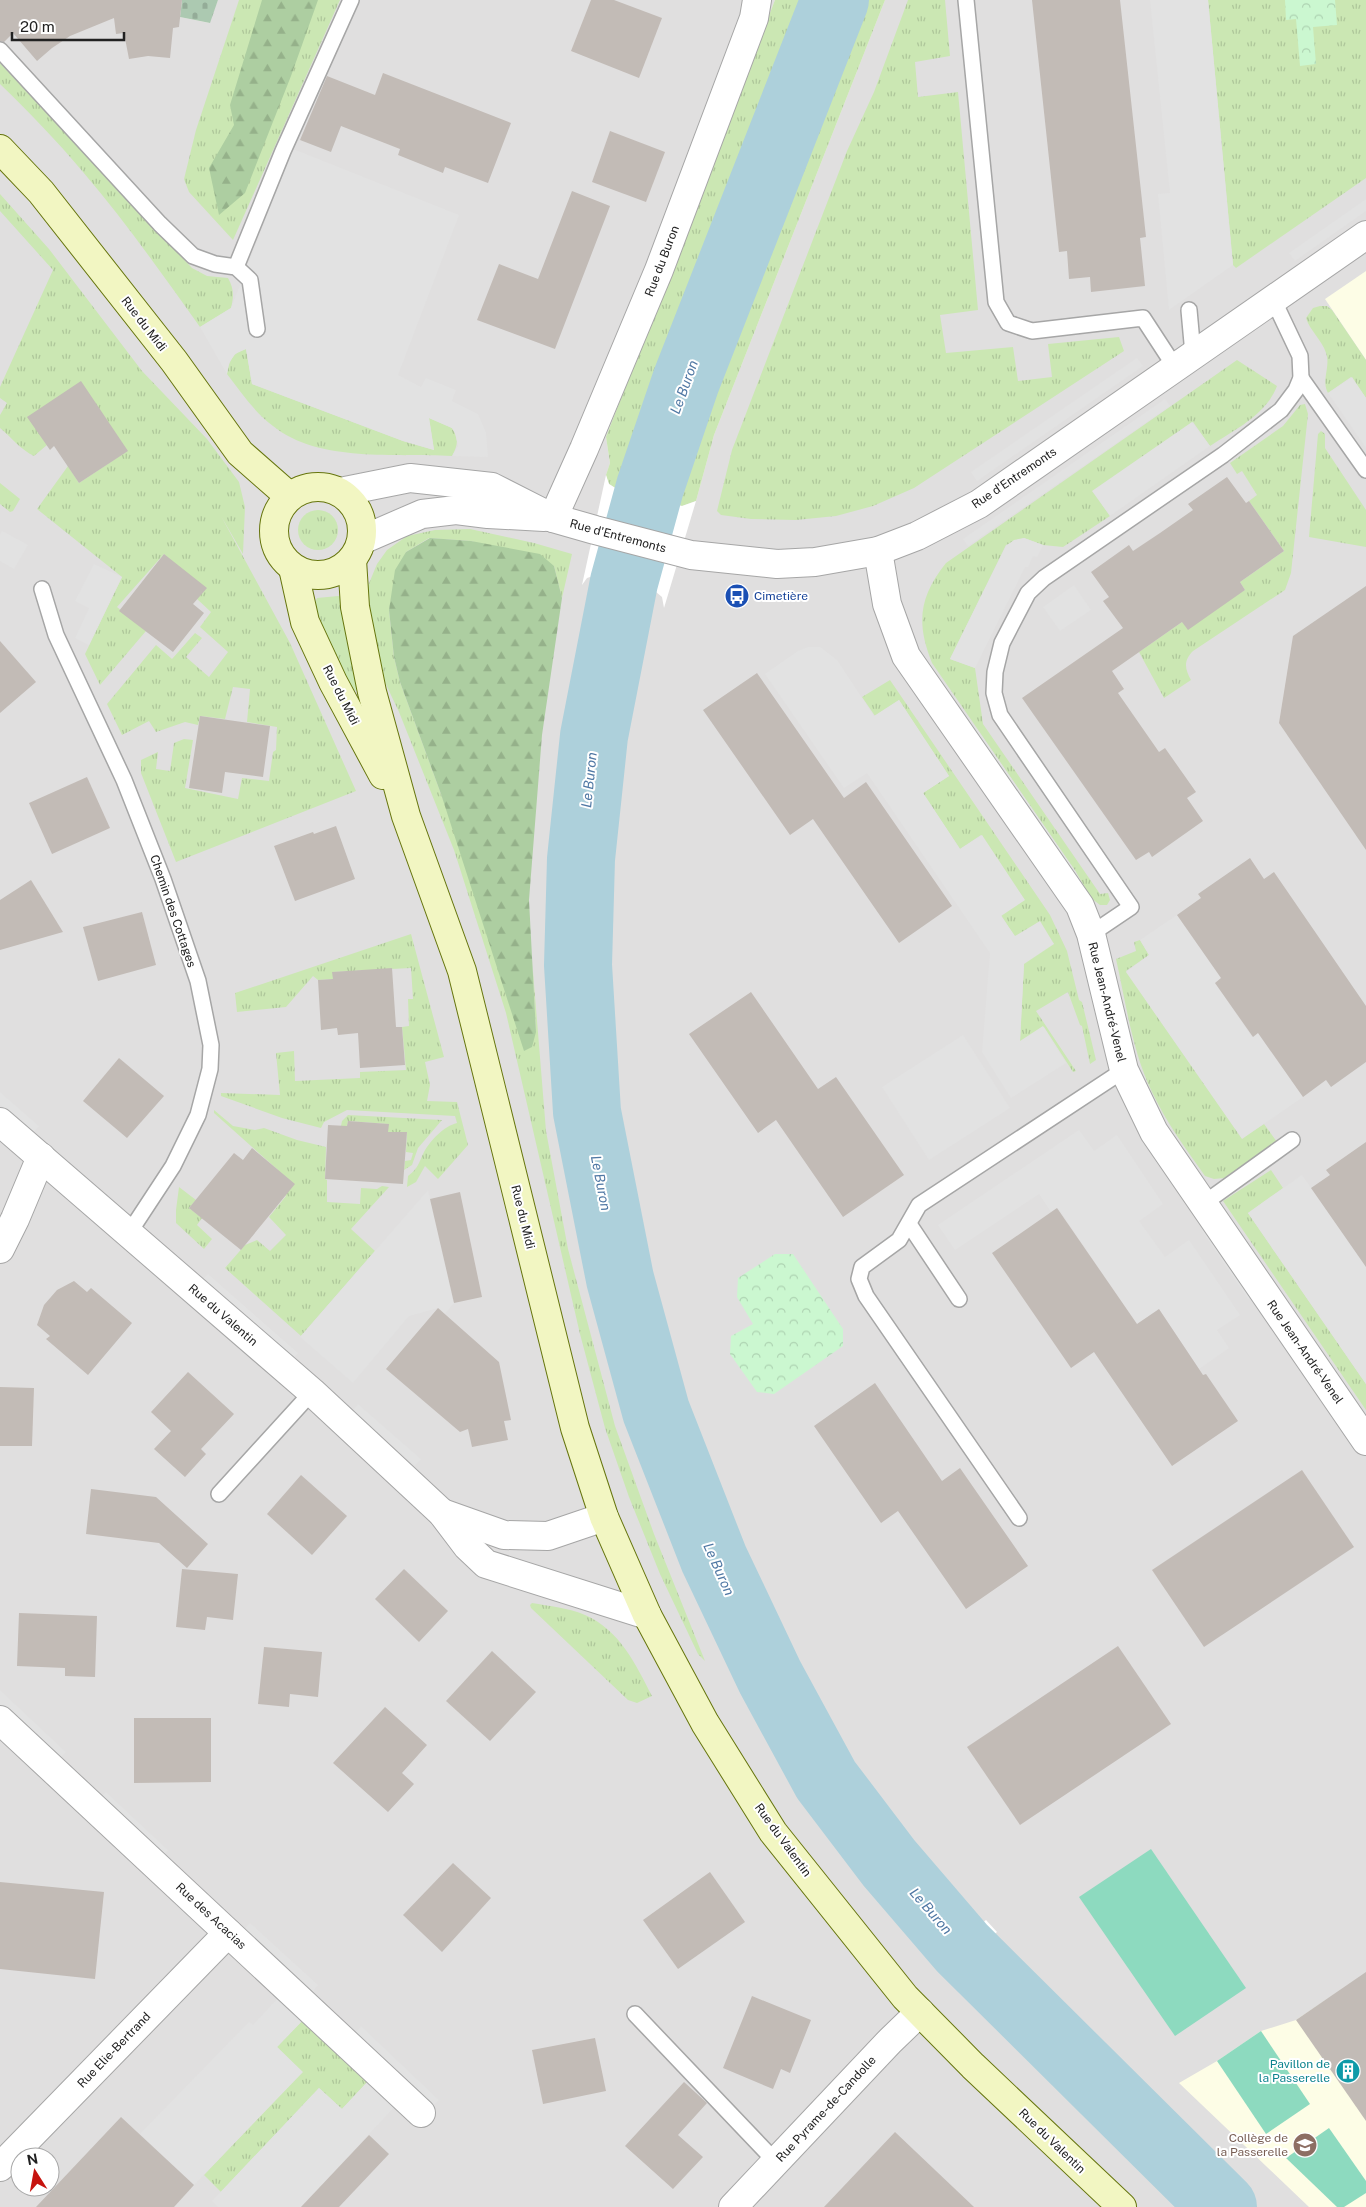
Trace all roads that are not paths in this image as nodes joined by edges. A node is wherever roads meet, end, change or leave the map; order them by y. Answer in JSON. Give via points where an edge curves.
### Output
{"nodes":[{"id":1,"x":351,"y":0,"type":"edge"},
{"id":2,"x":757,"y":0,"type":"edge"},
{"id":3,"x":966,"y":0,"type":"edge"},
{"id":4,"x":0,"y":50,"type":"edge"},
{"id":5,"x":0,"y":149,"type":"edge"},
{"id":6,"x":1366,"y":235,"type":"edge"},
{"id":7,"x":236,"y":267,"type":"junction"},
{"id":8,"x":1273,"y":299,"type":"junction"},
{"id":9,"x":1189,"y":310,"type":"dead end"},
{"id":10,"x":257,"y":329,"type":"dead end"},
{"id":11,"x":1184,"y":360,"type":"junction"},
{"id":12,"x":1301,"y":378,"type":"junction"},
{"id":13,"x":1366,"y":470,"type":"edge"},
{"id":14,"x":340,"y":492,"type":"junction"},
{"id":15,"x":289,"y":496,"type":"junction"},
{"id":16,"x":552,"y":518,"type":"junction"},
{"id":17,"x":357,"y":550,"type":"junction"},
{"id":18,"x":878,"y":551,"type":"junction"},
{"id":19,"x":293,"y":568,"type":"junction"},
{"id":20,"x":42,"y":589,"type":"dead end"},
{"id":21,"x":406,"y":816,"type":"junction"},
{"id":22,"x":1091,"y":934,"type":"junction"},
{"id":23,"x":1124,"y":1070,"type":"junction"},
{"id":24,"x":0,"y":1122,"type":"edge"},
{"id":25,"x":1292,"y":1140,"type":"dead end"},
{"id":26,"x":41,"y":1157,"type":"junction"},
{"id":27,"x":1203,"y":1204,"type":"junction"},
{"id":28,"x":909,"y":1224,"type":"junction"},
{"id":29,"x":129,"y":1233,"type":"junction"},
{"id":30,"x":0,"y":1248,"type":"edge"},
{"id":31,"x":959,"y":1299,"type":"dead end"},
{"id":32,"x":312,"y":1392,"type":"junction"},
{"id":33,"x":1366,"y":1441,"type":"edge"},
{"id":34,"x":220,"y":1494,"type":"dead end"},
{"id":35,"x":442,"y":1513,"type":"junction"},
{"id":36,"x":604,"y":1517,"type":"junction"},
{"id":37,"x":1019,"y":1518,"type":"dead end"},
{"id":38,"x":647,"y":1616,"type":"junction"},
{"id":39,"x":0,"y":1720,"type":"edge"},
{"id":40,"x":228,"y":1933,"type":"junction"},
{"id":41,"x":920,"y":2012,"type":"junction"},
{"id":42,"x":634,"y":2014,"type":"dead end"},
{"id":43,"x":421,"y":2113,"type":"dead end"},
{"id":44,"x":776,"y":2162,"type":"junction"},
{"id":45,"x":0,"y":2167,"type":"edge"},
{"id":46,"x":736,"y":2206,"type":"edge"},
{"id":47,"x":1122,"y":2207,"type":"edge"}],
"edges":[{"from":1,"to":7,"type":"lane","via":[[282,151]]},
{"from":2,"to":16,"type":"street","name":"Rue du Buron","via":[[754,18],[659,270]]},
{"from":3,"to":11,"type":"lane","via":[[996,302],[1008,323],[1032,330],[1143,318]]},
{"from":4,"to":7,"type":"lane","via":[[193,256]]},
{"from":5,"to":15,"type":"main road","name":"Rue du Midi","via":[[59,215],[174,361],[240,453]]},
{"from":6,"to":8,"type":"street","name":"Rue d'Entremonts"},
{"from":7,"to":10,"type":"lane","via":[[250,280]]},
{"from":8,"to":11,"type":"street","name":"Rue d'Entremonts"},
{"from":8,"to":12,"type":"lane","via":[[1300,356]]},
{"from":9,"to":11,"type":"lane"},
{"from":11,"to":18,"type":"street","name":"Rue d'Entremonts","via":[[979,504],[917,536]]},
{"from":12,"to":13,"type":"lane"},
{"from":12,"to":22,"type":"lane","via":[[1281,410],[1223,455],[1044,578],[1028,593],[1002,643],[994,693],[1000,715],[1131,907]]},
{"from":14,"to":15,"type":"main road","via":[[314,486]]},
{"from":14,"to":16,"type":"street","name":"Rue d'Entremonts","via":[[410,478],[463,482],[492,487]]},
{"from":14,"to":17,"type":"main road","via":[[359,512],[362,526]]},
{"from":15,"to":19,"type":"main road","via":[[274,520],[273,533],[276,547]]},
{"from":16,"to":17,"type":"street","name":"Rue d'Entremonts","via":[[456,510],[422,514]]},
{"from":16,"to":18,"type":"street","name":"Rue d'Entremonts","via":[[681,553],[745,562],[815,562]]},
{"from":17,"to":19,"type":"main road","via":[[344,567],[324,575],[314,576]]},
{"from":17,"to":21,"type":"main road","name":"Rue du Midi","via":[[355,607],[372,692]]},
{"from":18,"to":22,"type":"street","name":"Rue Jean-André-Venel","via":[[887,604],[906,656],[1080,906]]},
{"from":19,"to":21,"type":"main road","name":"Rue du Midi","via":[[305,622],[337,689]]},
{"from":20,"to":29,"type":"lane","name":"Chemin des Cottages","via":[[56,635],[124,780],[163,879],[198,981],[211,1045],[210,1069],[198,1115],[173,1166]]},
{"from":21,"to":36,"type":"main road","name":"Rue du Midi","via":[[462,971],[575,1428]]},
{"from":22,"to":23,"type":"street","name":"Rue Jean-André-Venel"},
{"from":23,"to":27,"type":"street","name":"Rue Jean-André-Venel","via":[[1154,1132]]},
{"from":23,"to":28,"type":"lane","via":[[919,1205]]},
{"from":24,"to":26,"type":"street","name":"Rue du Valentin"},
{"from":25,"to":27,"type":"lane"},
{"from":26,"to":29,"type":"street","name":"Rue du Valentin"},
{"from":26,"to":30,"type":"street"},
{"from":27,"to":33,"type":"street","name":"Rue Jean-André-Venel"},
{"from":28,"to":31,"type":"lane"},
{"from":28,"to":37,"type":"lane","via":[[899,1240],[862,1267],[859,1279],[866,1296]]},
{"from":29,"to":32,"type":"street","name":"Rue du Valentin"},
{"from":32,"to":34,"type":"lane"},
{"from":32,"to":35,"type":"street","name":"Rue du Valentin"},
{"from":35,"to":36,"type":"street","name":"Rue du Valentin","via":[[504,1535],[522,1536],[548,1536]]},
{"from":35,"to":38,"type":"street","name":"Rue du Valentin","via":[[467,1546],[486,1564]]},
{"from":36,"to":38,"type":"main road","name":"Rue du Midi"},
{"from":38,"to":41,"type":"main road","name":"Rue du Valentin","via":[[705,1724],[773,1832]]},
{"from":39,"to":40,"type":"street","name":"Rue des Acacias"},
{"from":40,"to":43,"type":"street","name":"Rue des Acacias"},
{"from":40,"to":45,"type":"street","name":"Rue Elie-Bertrand"},
{"from":41,"to":44,"type":"street","name":"Rue Pyrame-de-Candolle"},
{"from":41,"to":47,"type":"main road","name":"Rue du Valentin"},
{"from":42,"to":44,"type":"lane"},
{"from":44,"to":46,"type":"street","name":"Rue Pyrame-de-Candolle"}]}
